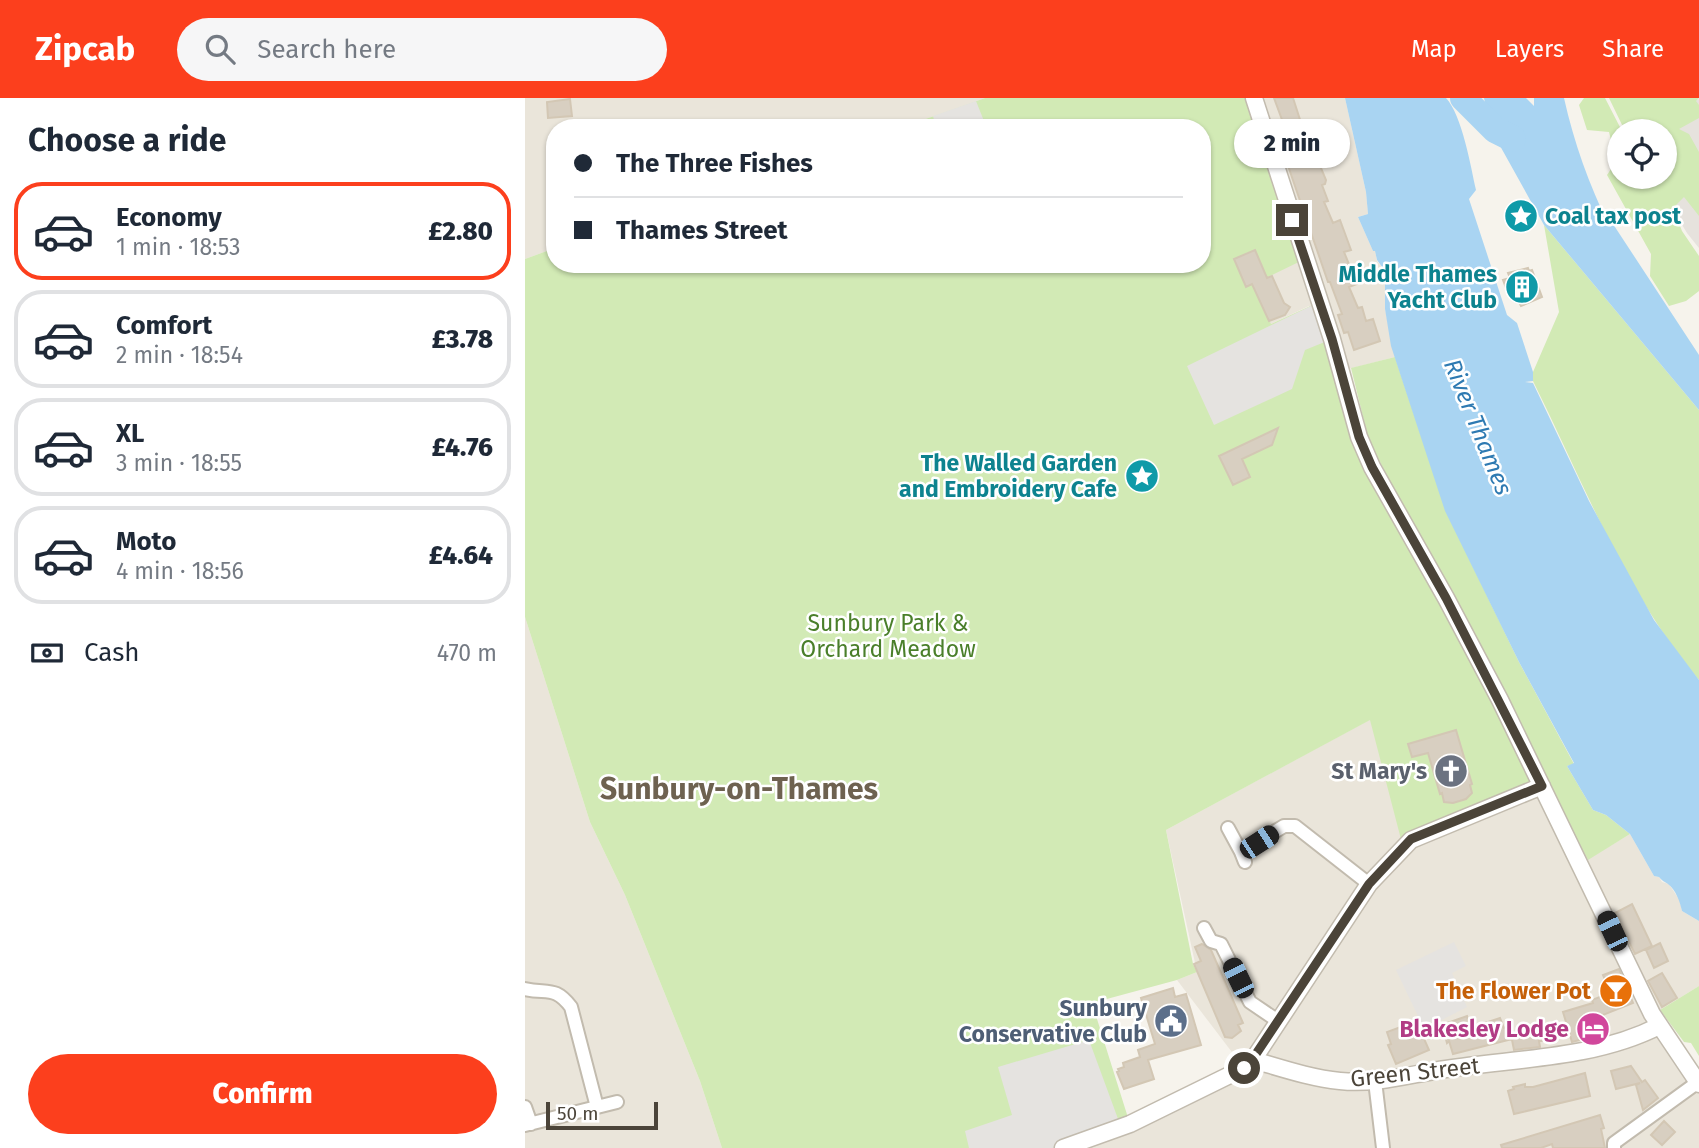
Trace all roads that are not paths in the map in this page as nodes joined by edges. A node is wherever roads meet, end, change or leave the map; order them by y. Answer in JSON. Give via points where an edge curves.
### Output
{"nodes":[{"id":1,"x":1254,"y":98,"type":"edge"},
{"id":2,"x":1542,"y":786,"type":"junction"},
{"id":3,"x":1228,"y":828,"type":"dead end"},
{"id":4,"x":1369,"y":884,"type":"junction"},
{"id":5,"x":1204,"y":928,"type":"dead end"},
{"id":6,"x":525,"y":989,"type":"edge"},
{"id":7,"x":1278,"y":1021,"type":"junction"},
{"id":8,"x":1659,"y":1026,"type":"junction"},
{"id":9,"x":1252,"y":1060,"type":"junction"},
{"id":10,"x":1375,"y":1081,"type":"junction"},
{"id":11,"x":1698,"y":1083,"type":"edge"},
{"id":12,"x":617,"y":1102,"type":"dead end"},
{"id":13,"x":525,"y":1107,"type":"edge"},
{"id":14,"x":597,"y":1107,"type":"junction"},
{"id":15,"x":528,"y":1125,"type":"edge"},
{"id":16,"x":1083,"y":1145,"type":"edge"},
{"id":17,"x":1063,"y":1148,"type":"edge"},
{"id":18,"x":1383,"y":1148,"type":"edge"},
{"id":19,"x":1614,"y":1148,"type":"edge"}],
"edges":[{"from":1,"to":2,"type":"street","via":[[1359,437]]},
{"from":2,"to":4,"type":"street","via":[[1411,839]]},
{"from":2,"to":8,"type":"street"},
{"from":3,"to":4,"type":"street","via":[[1243,857],[1284,826],[1295,826]]},
{"from":4,"to":7,"type":"street"},
{"from":5,"to":7,"type":"street","via":[[1211,941],[1221,944],[1250,1002]]},
{"from":6,"to":14,"type":"street","via":[[557,992],[571,1007]]},
{"from":7,"to":9,"type":"street"},
{"from":8,"to":10,"type":"street","name":"Green Street","via":[[1584,1051]]},
{"from":8,"to":11,"type":"street"},
{"from":9,"to":10,"type":"street","name":"Green Street","via":[[1307,1076]]},
{"from":9,"to":16,"type":"street","via":[[1238,1072]]},
{"from":10,"to":18,"type":"street"},
{"from":11,"to":19,"type":"street","via":[[1613,1143]]},
{"from":12,"to":14,"type":"street"},
{"from":13,"to":15,"type":"street"},
{"from":14,"to":15,"type":"street"},
{"from":16,"to":17,"type":"street"}]}
